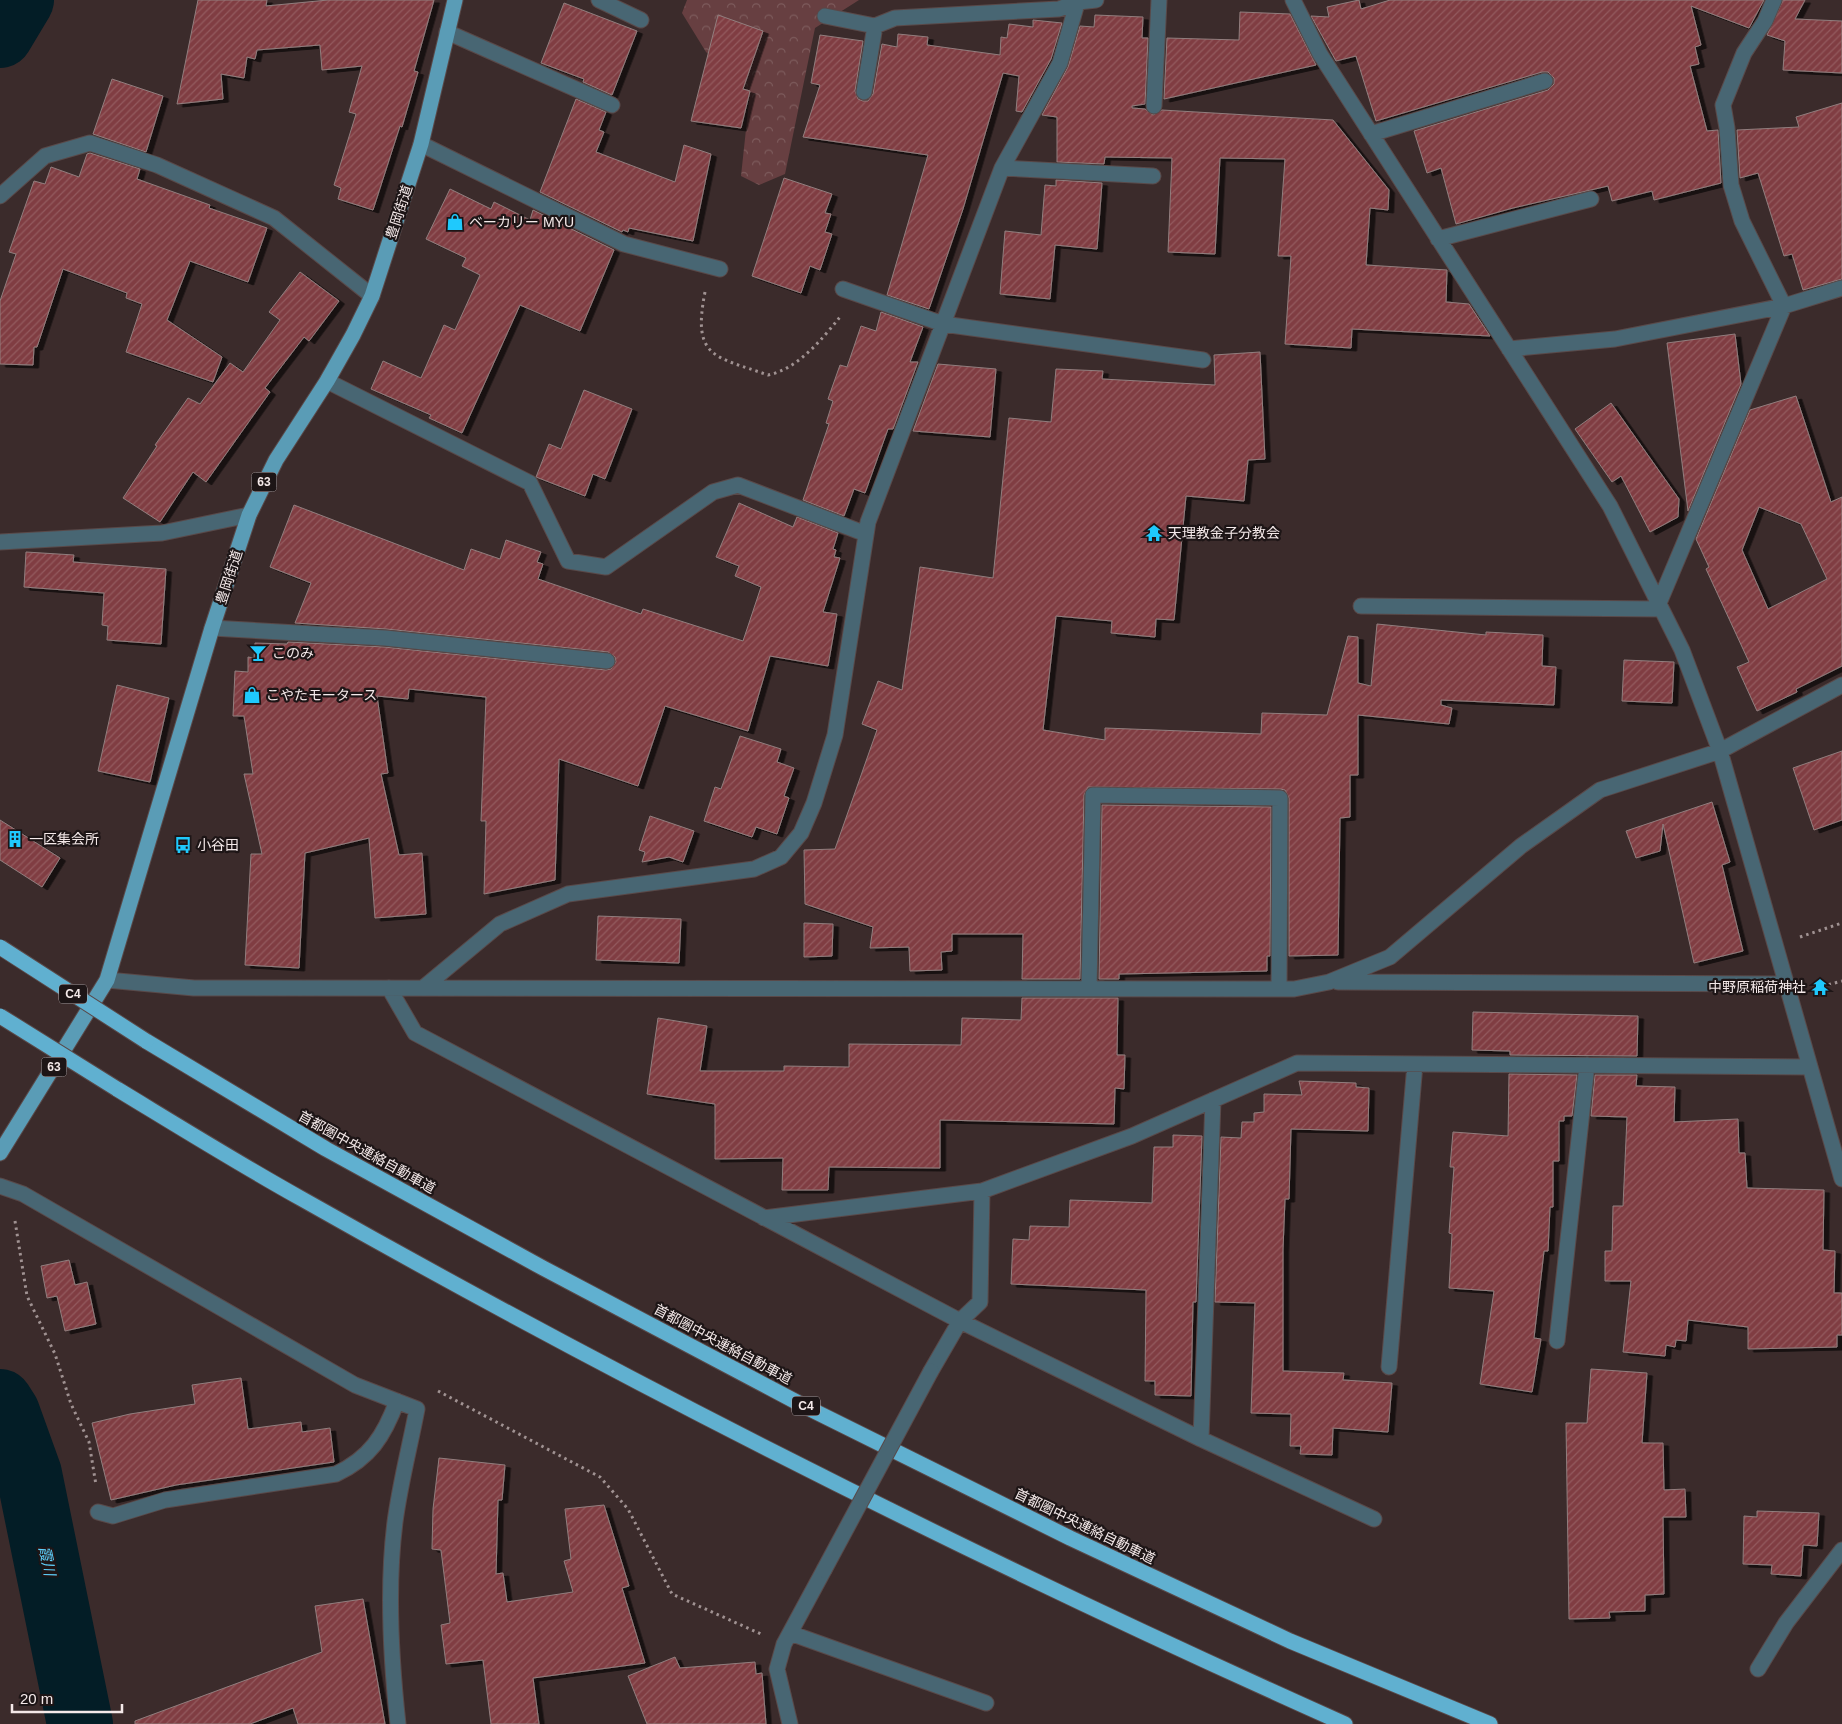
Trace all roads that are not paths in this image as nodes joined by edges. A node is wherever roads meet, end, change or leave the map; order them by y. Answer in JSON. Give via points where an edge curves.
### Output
{"nodes":[{"id":1,"x":455,"y":0,"type":"edge"},
{"id":2,"x":599,"y":0,"type":"edge"},
{"id":3,"x":1096,"y":0,"type":"edge"},
{"id":4,"x":1159,"y":0,"type":"edge"},
{"id":5,"x":1293,"y":0,"type":"edge"},
{"id":6,"x":1774,"y":0,"type":"edge"},
{"id":7,"x":1078,"y":1,"type":"edge"},
{"id":8,"x":825,"y":16,"type":"dead end"},
{"id":9,"x":641,"y":20,"type":"dead end"},
{"id":10,"x":875,"y":26,"type":"junction"},
{"id":11,"x":447,"y":32,"type":"junction"},
{"id":12,"x":1545,"y":81,"type":"dead end"},
{"id":13,"x":864,"y":92,"type":"dead end"},
{"id":14,"x":612,"y":105,"type":"dead end"},
{"id":15,"x":1154,"y":106,"type":"dead end"},
{"id":16,"x":1371,"y":134,"type":"junction"},
{"id":17,"x":421,"y":144,"type":"junction"},
{"id":18,"x":1002,"y":168,"type":"junction"},
{"id":19,"x":1153,"y":176,"type":"dead end"},
{"id":20,"x":0,"y":196,"type":"edge"},
{"id":21,"x":1591,"y":200,"type":"dead end"},
{"id":22,"x":1438,"y":239,"type":"junction"},
{"id":23,"x":715,"y":268,"type":"road end"},
{"id":24,"x":1842,"y":288,"type":"edge"},
{"id":25,"x":850,"y":291,"type":"road end"},
{"id":26,"x":372,"y":296,"type":"junction"},
{"id":27,"x":1784,"y":306,"type":"junction"},
{"id":28,"x":943,"y":324,"type":"junction"},
{"id":29,"x":1509,"y":349,"type":"junction"},
{"id":30,"x":1204,"y":360,"type":"dead end"},
{"id":31,"x":327,"y":381,"type":"junction"},
{"id":32,"x":249,"y":515,"type":"junction"},
{"id":33,"x":866,"y":534,"type":"junction"},
{"id":34,"x":0,"y":542,"type":"edge"},
{"id":35,"x":1361,"y":606,"type":"dead end"},
{"id":36,"x":1660,"y":606,"type":"junction"},
{"id":37,"x":212,"y":628,"type":"junction"},
{"id":38,"x":607,"y":661,"type":"dead end"},
{"id":39,"x":1842,"y":685,"type":"edge"},
{"id":40,"x":1720,"y":752,"type":"junction"},
{"id":41,"x":0,"y":947,"type":"edge"},
{"id":42,"x":108,"y":980,"type":"junction"},
{"id":43,"x":1329,"y":982,"type":"junction"},
{"id":44,"x":1786,"y":984,"type":"junction"},
{"id":45,"x":390,"y":988,"type":"junction"},
{"id":46,"x":423,"y":988,"type":"junction"},
{"id":47,"x":1089,"y":989,"type":"junction"},
{"id":48,"x":1279,"y":989,"type":"junction"},
{"id":49,"x":0,"y":1016,"type":"edge"},
{"id":50,"x":1415,"y":1064,"type":"junction"},
{"id":51,"x":1587,"y":1065,"type":"junction"},
{"id":52,"x":1810,"y":1067,"type":"junction"},
{"id":53,"x":1213,"y":1100,"type":"junction"},
{"id":54,"x":0,"y":1154,"type":"edge"},
{"id":55,"x":1842,"y":1179,"type":"edge"},
{"id":56,"x":0,"y":1186,"type":"edge"},
{"id":57,"x":982,"y":1191,"type":"junction"},
{"id":58,"x":764,"y":1218,"type":"junction"},
{"id":59,"x":960,"y":1321,"type":"junction"},
{"id":60,"x":1557,"y":1341,"type":"dead end"},
{"id":61,"x":1389,"y":1367,"type":"dead end"},
{"id":62,"x":398,"y":1402,"type":"junction"},
{"id":63,"x":1201,"y":1439,"type":"junction"},
{"id":64,"x":98,"y":1512,"type":"road end"},
{"id":65,"x":1374,"y":1519,"type":"dead end"},
{"id":66,"x":1842,"y":1550,"type":"edge"},
{"id":67,"x":787,"y":1639,"type":"junction"},
{"id":68,"x":1758,"y":1669,"type":"dead end"},
{"id":69,"x":986,"y":1703,"type":"dead end"},
{"id":70,"x":398,"y":1724,"type":"edge"},
{"id":71,"x":790,"y":1724,"type":"edge"},
{"id":72,"x":1345,"y":1724,"type":"edge"},
{"id":73,"x":1490,"y":1724,"type":"edge"}],
"edges":[{"from":1,"to":11,"type":"main road","name":"豊岡街道","number":"63"},
{"from":2,"to":9,"type":"street"},
{"from":3,"to":7,"type":"street"},
{"from":4,"to":15,"type":"street"},
{"from":5,"to":16,"type":"street","via":[[1320,54]]},
{"from":6,"to":27,"type":"street","via":[[1765,21],[1744,53],[1723,105],[1734,194],[1742,222]]},
{"from":7,"to":10,"type":"street","via":[[1059,8],[895,18]]},
{"from":7,"to":18,"type":"street","via":[[1060,63]]},
{"from":8,"to":10,"type":"street"},
{"from":10,"to":13,"type":"street"},
{"from":11,"to":14,"type":"street"},
{"from":11,"to":17,"type":"main road","name":"豊岡街道","number":"63"},
{"from":12,"to":16,"type":"street"},
{"from":16,"to":22,"type":"street"},
{"from":17,"to":23,"type":"street","via":[[624,244]]},
{"from":17,"to":26,"type":"main road","name":"豊岡街道","number":"63"},
{"from":18,"to":19,"type":"street"},
{"from":18,"to":28,"type":"street"},
{"from":20,"to":26,"type":"street","via":[[45,156],[90,143],[156,165],[274,218]]},
{"from":21,"to":22,"type":"street"},
{"from":22,"to":29,"type":"street"},
{"from":24,"to":27,"type":"street"},
{"from":25,"to":28,"type":"street"},
{"from":26,"to":31,"type":"main road","name":"豊岡街道","number":"63"},
{"from":27,"to":29,"type":"street","via":[[1616,339]]},
{"from":27,"to":36,"type":"street"},
{"from":28,"to":30,"type":"street"},
{"from":28,"to":33,"type":"street"},
{"from":29,"to":36,"type":"street","via":[[1610,506]]},
{"from":31,"to":32,"type":"main road","name":"豊岡街道","number":"63","via":[[276,460]]},
{"from":31,"to":33,"type":"street","via":[[530,483],[568,561],[606,567],[713,492],[738,485]]},
{"from":32,"to":34,"type":"street","via":[[162,532]]},
{"from":32,"to":37,"type":"main road","name":"豊岡街道","number":"63"},
{"from":33,"to":46,"type":"street","via":[[835,735],[801,833],[781,857],[754,869],[568,894],[500,924]]},
{"from":35,"to":36,"type":"street"},
{"from":36,"to":40,"type":"street","via":[[1682,650]]},
{"from":37,"to":38,"type":"street","via":[[385,638]]},
{"from":37,"to":42,"type":"main road","name":"豊岡街道","number":"63"},
{"from":39,"to":40,"type":"street"},
{"from":40,"to":43,"type":"street","via":[[1600,790],[1521,846],[1390,958]]},
{"from":40,"to":44,"type":"street"},
{"from":41,"to":73,"type":"highway","name":"首都圏中央連絡自動車道","number":"C4","bridge":true,"via":[[146,1041],[326,1149],[806,1406],[1070,1538],[1290,1641]]},
{"from":42,"to":45,"type":"street","via":[[194,988]]},
{"from":42,"to":54,"type":"main road","name":"豊岡街道","number":"63"},
{"from":43,"to":44,"type":"street"},
{"from":43,"to":48,"type":"street"},
{"from":44,"to":52,"type":"street"},
{"from":45,"to":46,"type":"street"},
{"from":45,"to":58,"type":"street","via":[[415,1034]]},
{"from":46,"to":47,"type":"street"},
{"from":47,"to":48,"type":"street"},
{"from":47,"to":48,"type":"street","via":[[1093,795],[1280,798]]},
{"from":49,"to":72,"type":"highway","bridge":true,"via":[[300,1198],[780,1457],[1046,1587]]},
{"from":50,"to":51,"type":"street"},
{"from":50,"to":53,"type":"street","via":[[1298,1063]]},
{"from":50,"to":61,"type":"street"},
{"from":51,"to":52,"type":"street"},
{"from":51,"to":60,"type":"street"},
{"from":52,"to":55,"type":"street"},
{"from":53,"to":57,"type":"street","via":[[1132,1136]]},
{"from":53,"to":63,"type":"street"},
{"from":56,"to":62,"type":"street","via":[[23,1194],[355,1385]]},
{"from":57,"to":58,"type":"street"},
{"from":57,"to":59,"type":"street","via":[[980,1302]]},
{"from":58,"to":59,"type":"street"},
{"from":59,"to":63,"type":"street"},
{"from":59,"to":67,"type":"street","bridge":true},
{"from":62,"to":64,"type":"street","via":[[387,1428],[369,1452],[336,1474],[164,1500],[113,1516]]},
{"from":62,"to":70,"type":"street","via":[[417,1409],[395,1522],[391,1610]]},
{"from":63,"to":65,"type":"street"},
{"from":66,"to":68,"type":"street","via":[[1786,1623]]},
{"from":67,"to":69,"type":"street"},
{"from":67,"to":71,"type":"street","via":[[777,1669]]}]}
